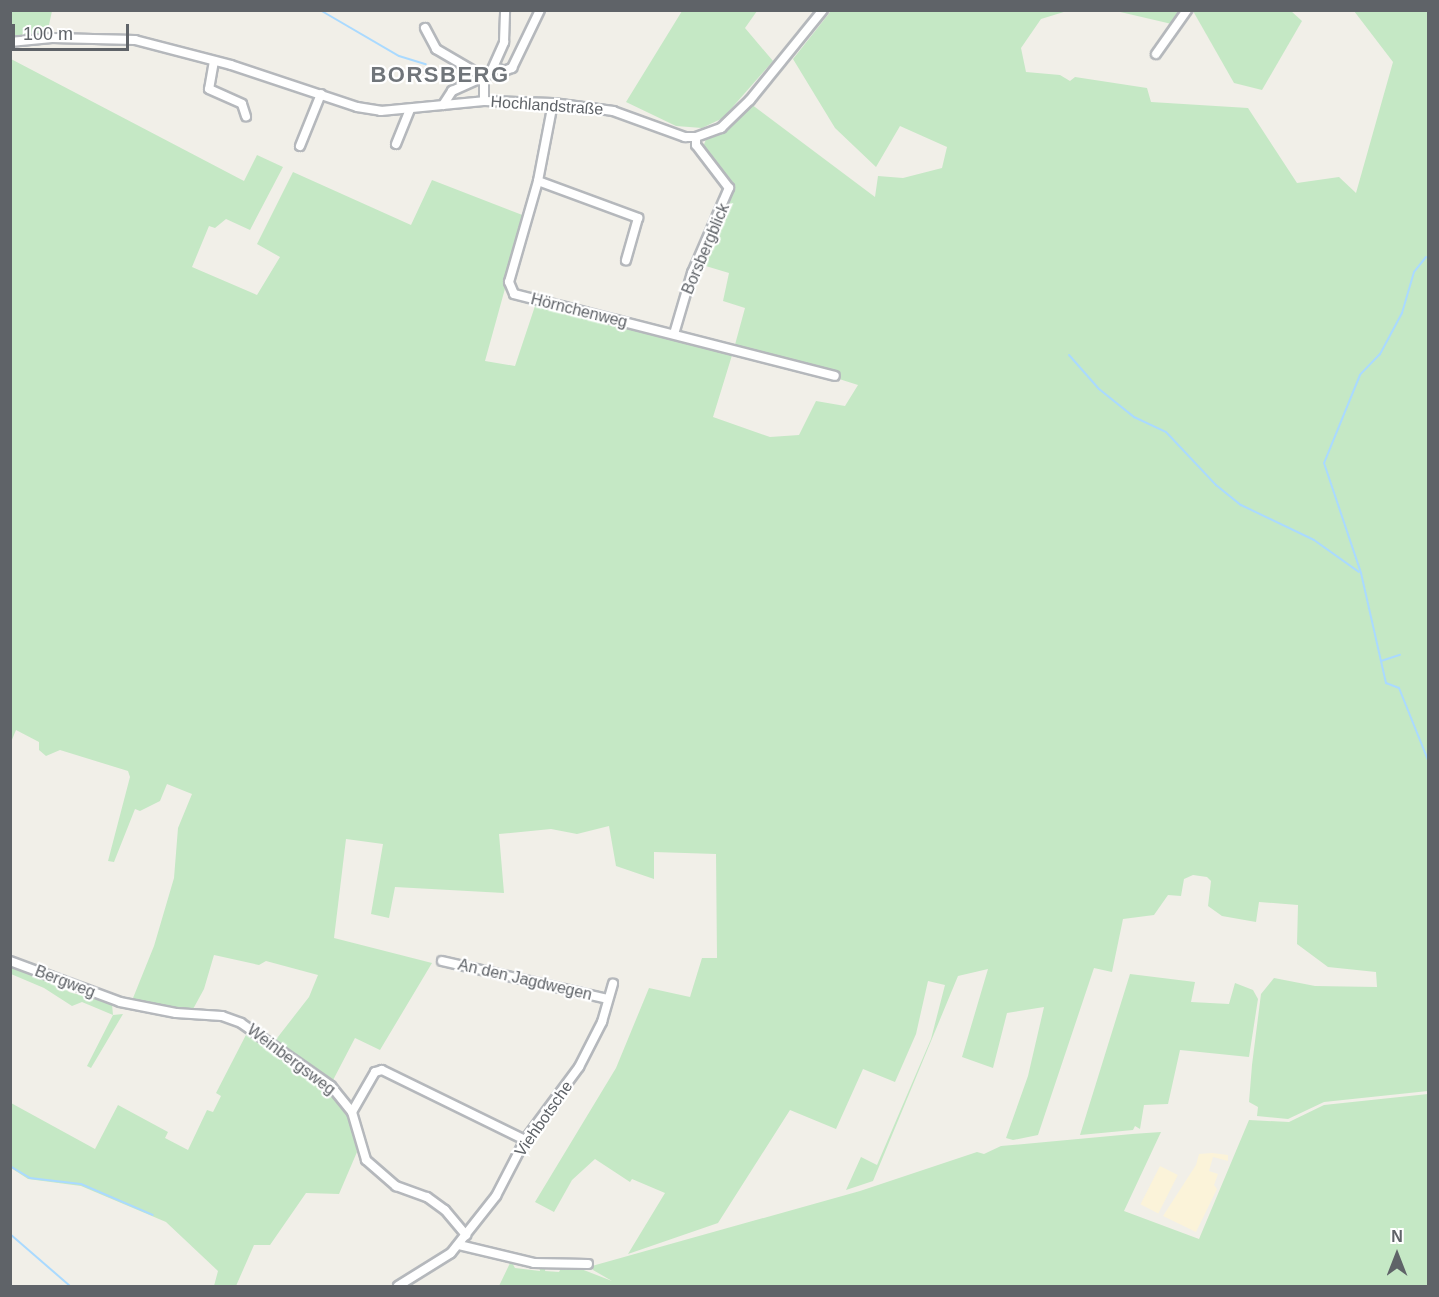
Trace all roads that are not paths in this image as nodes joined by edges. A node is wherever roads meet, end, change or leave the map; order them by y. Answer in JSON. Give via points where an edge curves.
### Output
{"nodes":[{"id":1,"x":505,"y":10,"type":"edge"},
{"id":2,"x":540,"y":10,"type":"edge"},
{"id":3,"x":823,"y":10,"type":"edge"},
{"id":4,"x":1187,"y":10,"type":"edge"},
{"id":5,"x":425,"y":28,"type":"dead end"},
{"id":6,"x":10,"y":42,"type":"edge"},
{"id":7,"x":1156,"y":54,"type":"dead end"},
{"id":8,"x":214,"y":61,"type":"junction"},
{"id":9,"x":494,"y":67,"type":"junction"},
{"id":10,"x":484,"y":76,"type":"junction"},
{"id":11,"x":321,"y":94,"type":"junction"},
{"id":12,"x":484,"y":101,"type":"junction"},
{"id":13,"x":553,"y":103,"type":"junction"},
{"id":14,"x":443,"y":105,"type":"junction"},
{"id":15,"x":410,"y":110,"type":"junction"},
{"id":16,"x":246,"y":116,"type":"dead end"},
{"id":17,"x":696,"y":137,"type":"junction"},
{"id":18,"x":396,"y":144,"type":"dead end"},
{"id":19,"x":300,"y":147,"type":"dead end"},
{"id":20,"x":538,"y":181,"type":"junction"},
{"id":21,"x":626,"y":260,"type":"dead end"},
{"id":22,"x":674,"y":334,"type":"junction"},
{"id":23,"x":835,"y":376,"type":"dead end"},
{"id":24,"x":10,"y":960,"type":"edge"},
{"id":25,"x":442,"y":961,"type":"dead end"},
{"id":26,"x":613,"y":984,"type":"dead end"},
{"id":27,"x":608,"y":999,"type":"junction"},
{"id":28,"x":120,"y":1002,"type":"joint"},
{"id":29,"x":352,"y":1112,"type":"junction"},
{"id":30,"x":525,"y":1140,"type":"junction"},
{"id":31,"x":465,"y":1235,"type":"junction"},
{"id":32,"x":459,"y":1245,"type":"junction"},
{"id":33,"x":588,"y":1264,"type":"dead end"},
{"id":34,"x":398,"y":1287,"type":"edge"}],
"edges":[{"from":1,"to":9,"type":"street","via":[[504,42]]},
{"from":2,"to":9,"type":"street","via":[[512,68],[504,71]]},
{"from":3,"to":17,"type":"street","via":[[750,100],[721,128]]},
{"from":4,"to":7,"type":"street"},
{"from":5,"to":10,"type":"street","via":[[436,49]]},
{"from":6,"to":8,"type":"street","name":"Hochlandstraße","via":[[52,38],[135,40]]},
{"from":8,"to":11,"type":"street","name":"Hochlandstraße"},
{"from":8,"to":16,"type":"street","via":[[209,89],[239,102]]},
{"from":9,"to":10,"type":"street"},
{"from":10,"to":12,"type":"street"},
{"from":10,"to":14,"type":"street","via":[[452,91]]},
{"from":11,"to":15,"type":"street","name":"Hochlandstraße","via":[[357,107]]},
{"from":11,"to":19,"type":"street"},
{"from":12,"to":13,"type":"street","name":"Hochlandstraße"},
{"from":12,"to":14,"type":"street","name":"Hochlandstraße"},
{"from":13,"to":17,"type":"street","name":"Hochlandstraße","via":[[613,111],[685,137]]},
{"from":13,"to":20,"type":"street","name":"Hörnchenweg"},
{"from":14,"to":15,"type":"street","name":"Hochlandstraße"},
{"from":15,"to":18,"type":"street","via":[[404,137]]},
{"from":17,"to":22,"type":"street","name":"Borsbergblick","via":[[696,145],[729,188],[692,273]]},
{"from":20,"to":21,"type":"street","via":[[638,218]]},
{"from":20,"to":22,"type":"street","name":"Hörnchenweg","via":[[509,282],[514,294]]},
{"from":22,"to":23,"type":"street","name":"Hörnchenweg"},
{"from":24,"to":28,"type":"street","name":"Bergweg"},
{"from":25,"to":27,"type":"street","name":"An den Jagdwegen"},
{"from":26,"to":27,"type":"street","name":"Viehbotsche"},
{"from":27,"to":30,"type":"street","name":"Viehbotsche","via":[[602,1022],[579,1067]]},
{"from":28,"to":29,"type":"street","name":"Weinbergsweg","via":[[176,1013],[222,1016],[241,1023],[331,1086]]},
{"from":29,"to":30,"type":"street","via":[[375,1072],[382,1070]]},
{"from":29,"to":31,"type":"street","name":"Weinbergsweg","via":[[366,1160],[396,1186],[427,1197],[446,1210]]},
{"from":30,"to":31,"type":"street","name":"Viehbotsche","via":[[496,1196]]},
{"from":31,"to":32,"type":"street","name":"Viehbotsche"},
{"from":32,"to":33,"type":"street","via":[[534,1263]]},
{"from":32,"to":34,"type":"street"}]}
